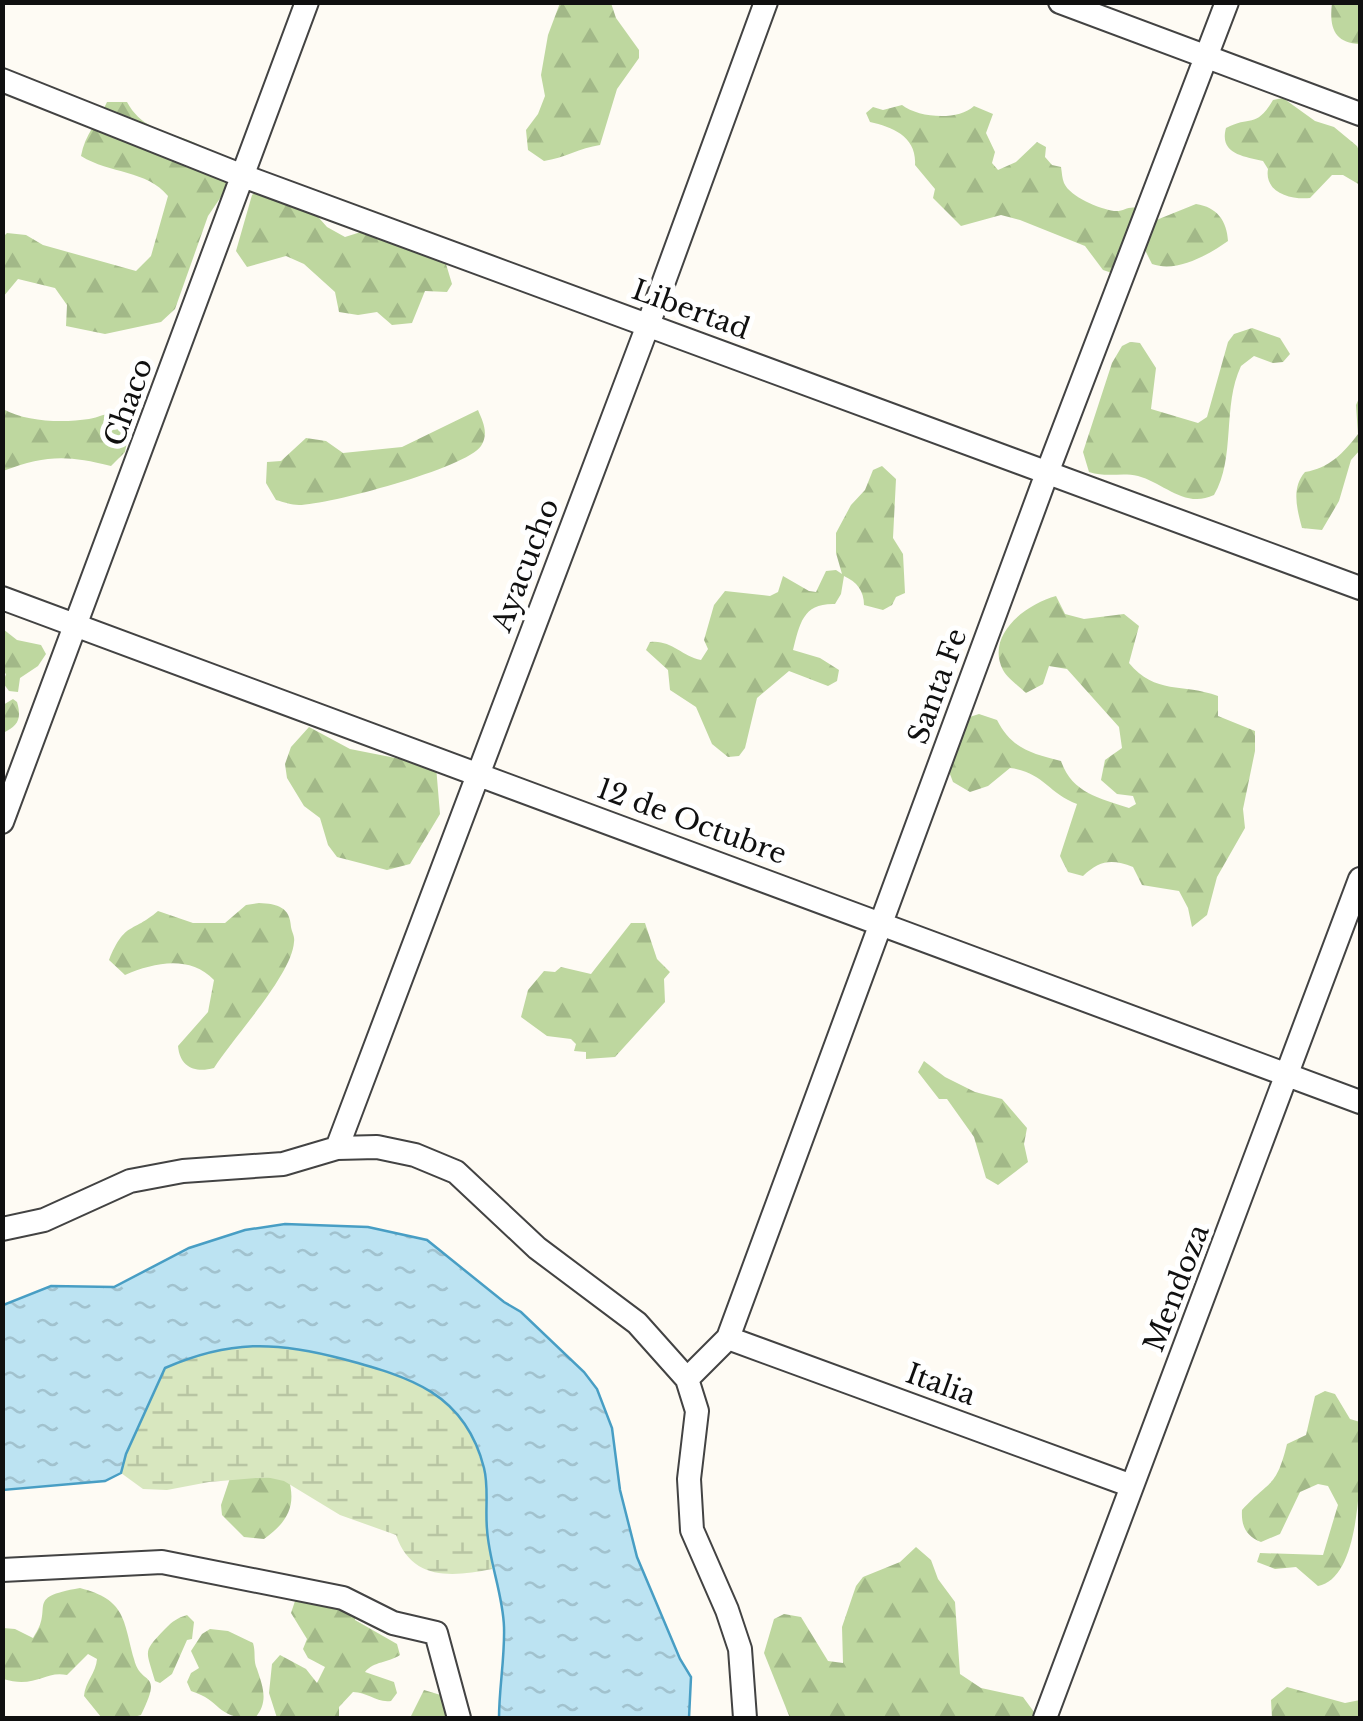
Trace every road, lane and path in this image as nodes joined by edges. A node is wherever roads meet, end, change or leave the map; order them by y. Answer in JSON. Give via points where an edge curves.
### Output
{"nodes":[{"id":1,"x":307,"y":2,"type":"edge"},
{"id":2,"x":766,"y":2,"type":"edge"},
{"id":3,"x":1060,"y":2,"type":"edge"},
{"id":4,"x":1228,"y":2,"type":"edge"},
{"id":5,"x":1207,"y":57,"type":"junction"},
{"id":6,"x":2,"y":80,"type":"edge"},
{"id":7,"x":1360,"y":114,"type":"edge"},
{"id":8,"x":243,"y":176,"type":"junction"},
{"id":9,"x":648,"y":325,"type":"junction"},
{"id":10,"x":1047,"y":473,"type":"junction"},
{"id":11,"x":1360,"y":588,"type":"edge"},
{"id":12,"x":2,"y":598,"type":"edge"},
{"id":13,"x":77,"y":626,"type":"junction"},
{"id":14,"x":478,"y":774,"type":"junction"},
{"id":15,"x":2,"y":822,"type":"edge"},
{"id":16,"x":1360,"y":879,"type":"edge"},
{"id":17,"x":881,"y":924,"type":"junction"},
{"id":18,"x":1289,"y":1075,"type":"junction"},
{"id":19,"x":1360,"y":1102,"type":"edge"},
{"id":20,"x":337,"y":1148,"type":"junction"},
{"id":21,"x":2,"y":1229,"type":"edge"},
{"id":22,"x":728,"y":1338,"type":"junction"},
{"id":23,"x":688,"y":1378,"type":"junction"},
{"id":24,"x":1132,"y":1486,"type":"junction"},
{"id":25,"x":2,"y":1570,"type":"edge"},
{"id":26,"x":458,"y":1718,"type":"edge"},
{"id":27,"x":745,"y":1718,"type":"edge"},
{"id":28,"x":1045,"y":1718,"type":"edge"}],
"edges":[{"from":1,"to":8,"type":"street","name":"Chaco"},
{"from":2,"to":9,"type":"street","name":"Ayacucho"},
{"from":3,"to":5,"type":"street"},
{"from":4,"to":5,"type":"street","name":"Santa Fe"},
{"from":5,"to":7,"type":"street"},
{"from":5,"to":10,"type":"street","name":"Santa Fe"},
{"from":6,"to":8,"type":"street","name":"Libertad"},
{"from":8,"to":9,"type":"street","name":"Libertad"},
{"from":8,"to":13,"type":"street","name":"Chaco"},
{"from":9,"to":10,"type":"street","name":"Libertad"},
{"from":9,"to":14,"type":"street","name":"Ayacucho"},
{"from":10,"to":11,"type":"street","name":"Libertad"},
{"from":10,"to":17,"type":"street","name":"Santa Fe"},
{"from":12,"to":13,"type":"street","name":"12 de Octubre"},
{"from":13,"to":14,"type":"street","name":"12 de Octubre"},
{"from":13,"to":15,"type":"street","name":"Chaco"},
{"from":14,"to":17,"type":"street","name":"12 de Octubre"},
{"from":14,"to":20,"type":"street","name":"Ayacucho"},
{"from":16,"to":18,"type":"street","name":"Mendoza"},
{"from":17,"to":18,"type":"street","name":"12 de Octubre"},
{"from":17,"to":22,"type":"street","name":"Santa Fe"},
{"from":18,"to":19,"type":"street","name":"12 de Octubre"},
{"from":18,"to":24,"type":"street","name":"Mendoza"},
{"from":20,"to":21,"type":"street","via":[[283,1164],[130,1181],[44,1220]]},
{"from":20,"to":23,"type":"street","via":[[377,1147],[456,1172],[537,1248],[637,1323]]},
{"from":22,"to":23,"type":"street","name":"Santa Fe"},
{"from":22,"to":24,"type":"street","name":"Italia"},
{"from":23,"to":27,"type":"street","via":[[697,1411],[688,1479],[692,1530],[740,1649]]},
{"from":24,"to":28,"type":"street","name":"Mendoza"},
{"from":25,"to":26,"type":"street","via":[[162,1562],[343,1598],[392,1624],[436,1633]]}]}
